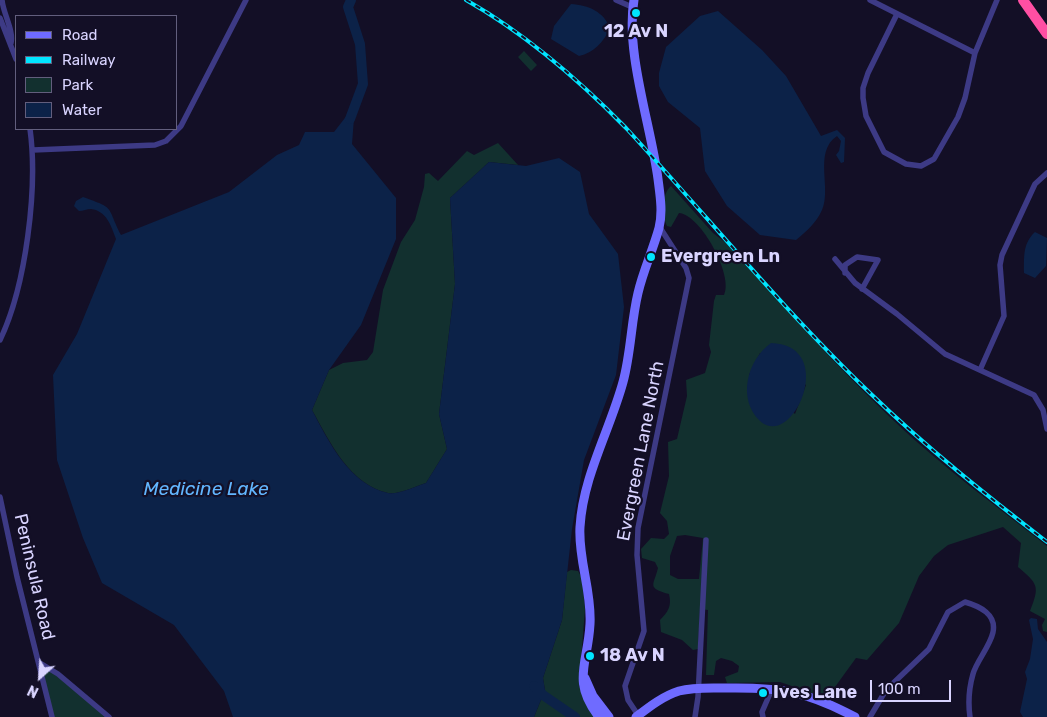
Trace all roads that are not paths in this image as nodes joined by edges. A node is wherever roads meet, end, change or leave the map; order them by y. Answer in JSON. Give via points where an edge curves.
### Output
{"nodes":[{"id":1,"x":2,"y":0,"type":"edge"},
{"id":2,"x":246,"y":0,"type":"edge"},
{"id":3,"x":616,"y":0,"type":"edge"},
{"id":4,"x":870,"y":0,"type":"edge"},
{"id":5,"x":997,"y":0,"type":"edge"},
{"id":6,"x":1023,"y":0,"type":"edge"},
{"id":7,"x":633,"y":4,"type":"edge"},
{"id":8,"x":897,"y":14,"type":"junction"},
{"id":9,"x":0,"y":18,"type":"edge"},
{"id":10,"x":1047,"y":34,"type":"edge"},
{"id":11,"x":11,"y":43,"type":"junction"},
{"id":12,"x":975,"y":53,"type":"junction"},
{"id":13,"x":15,"y":56,"type":"edge"},
{"id":14,"x":178,"y":129,"type":"edge"},
{"id":15,"x":30,"y":130,"type":"edge"},
{"id":16,"x":177,"y":130,"type":"edge"},
{"id":17,"x":33,"y":150,"type":"junction"},
{"id":18,"x":1047,"y":173,"type":"edge"},
{"id":19,"x":659,"y":226,"type":"junction"},
{"id":20,"x":835,"y":259,"type":"dead end"},
{"id":21,"x":845,"y":273,"type":"junction"},
{"id":22,"x":862,"y":289,"type":"junction"},
{"id":23,"x":0,"y":340,"type":"edge"},
{"id":24,"x":980,"y":370,"type":"junction"},
{"id":25,"x":1047,"y":429,"type":"edge"},
{"id":26,"x":0,"y":497,"type":"edge"},
{"id":27,"x":706,"y":540,"type":"dead end"},
{"id":28,"x":40,"y":663,"type":"junction"},
{"id":29,"x":583,"y":673,"type":"junction"},
{"id":30,"x":698,"y":688,"type":"junction"},
{"id":31,"x":772,"y":689,"type":"junction"},
{"id":32,"x":638,"y":716,"type":"edge"},
{"id":33,"x":52,"y":717,"type":"edge"},
{"id":34,"x":109,"y":717,"type":"edge"},
{"id":35,"x":599,"y":717,"type":"edge"},
{"id":36,"x":608,"y":717,"type":"edge"},
{"id":37,"x":695,"y":717,"type":"edge"},
{"id":38,"x":763,"y":717,"type":"edge"},
{"id":39,"x":855,"y":717,"type":"edge"},
{"id":40,"x":870,"y":717,"type":"edge"},
{"id":41,"x":970,"y":717,"type":"edge"}],
"edges":[{"from":1,"to":11,"type":"street"},
{"from":2,"to":14,"type":"street"},
{"from":3,"to":7,"type":"street"},
{"from":4,"to":8,"type":"street"},
{"from":5,"to":12,"type":"street"},
{"from":6,"to":10,"type":"highway"},
{"from":7,"to":19,"type":"street","via":[[633,39],[660,192]]},
{"from":8,"to":12,"type":"street"},
{"from":8,"to":12,"type":"street","via":[[863,88],[866,116],[878,145],[894,159],[913,166],[928,164],[934,159],[958,117]]},
{"from":9,"to":11,"type":"street"},
{"from":11,"to":13,"type":"street"},
{"from":15,"to":17,"type":"street"},
{"from":16,"to":17,"type":"street","via":[[166,141],[146,146]]},
{"from":17,"to":23,"type":"street","via":[[31,204],[20,275],[12,311]]},
{"from":18,"to":24,"type":"street","via":[[1035,184],[1002,255],[1004,316]]},
{"from":19,"to":29,"type":"street","via":[[638,292],[624,381],[591,474],[582,513],[580,550],[590,623]]},
{"from":19,"to":32,"type":"street","name":"Evergreen Lane North","via":[[689,278],[638,528],[636,555],[644,631],[625,686],[628,700]]},
{"from":20,"to":21,"type":"street"},
{"from":21,"to":22,"type":"street"},
{"from":21,"to":22,"type":"street","via":[[845,265],[857,257],[878,260]]},
{"from":22,"to":24,"type":"street","via":[[945,354]]},
{"from":24,"to":25,"type":"street","via":[[1034,395],[1043,410]]},
{"from":26,"to":28,"type":"street","name":"Peninsula Road"},
{"from":27,"to":30,"type":"street"},
{"from":28,"to":33,"type":"street","name":"Peninsula Road"},
{"from":28,"to":34,"type":"street","name":"Peninsula Road"},
{"from":29,"to":35,"type":"street","via":[[584,693]]},
{"from":29,"to":36,"type":"street","via":[[593,696]]},
{"from":30,"to":31,"type":"street"},
{"from":30,"to":32,"type":"street","via":[[664,697]]},
{"from":30,"to":37,"type":"street"},
{"from":31,"to":38,"type":"street"},
{"from":31,"to":39,"type":"street","via":[[817,699]]},
{"from":40,"to":41,"type":"street","via":[[886,690],[929,649],[948,612],[960,604],[970,603],[993,620],[994,629],[973,673],[969,692]]}]}
